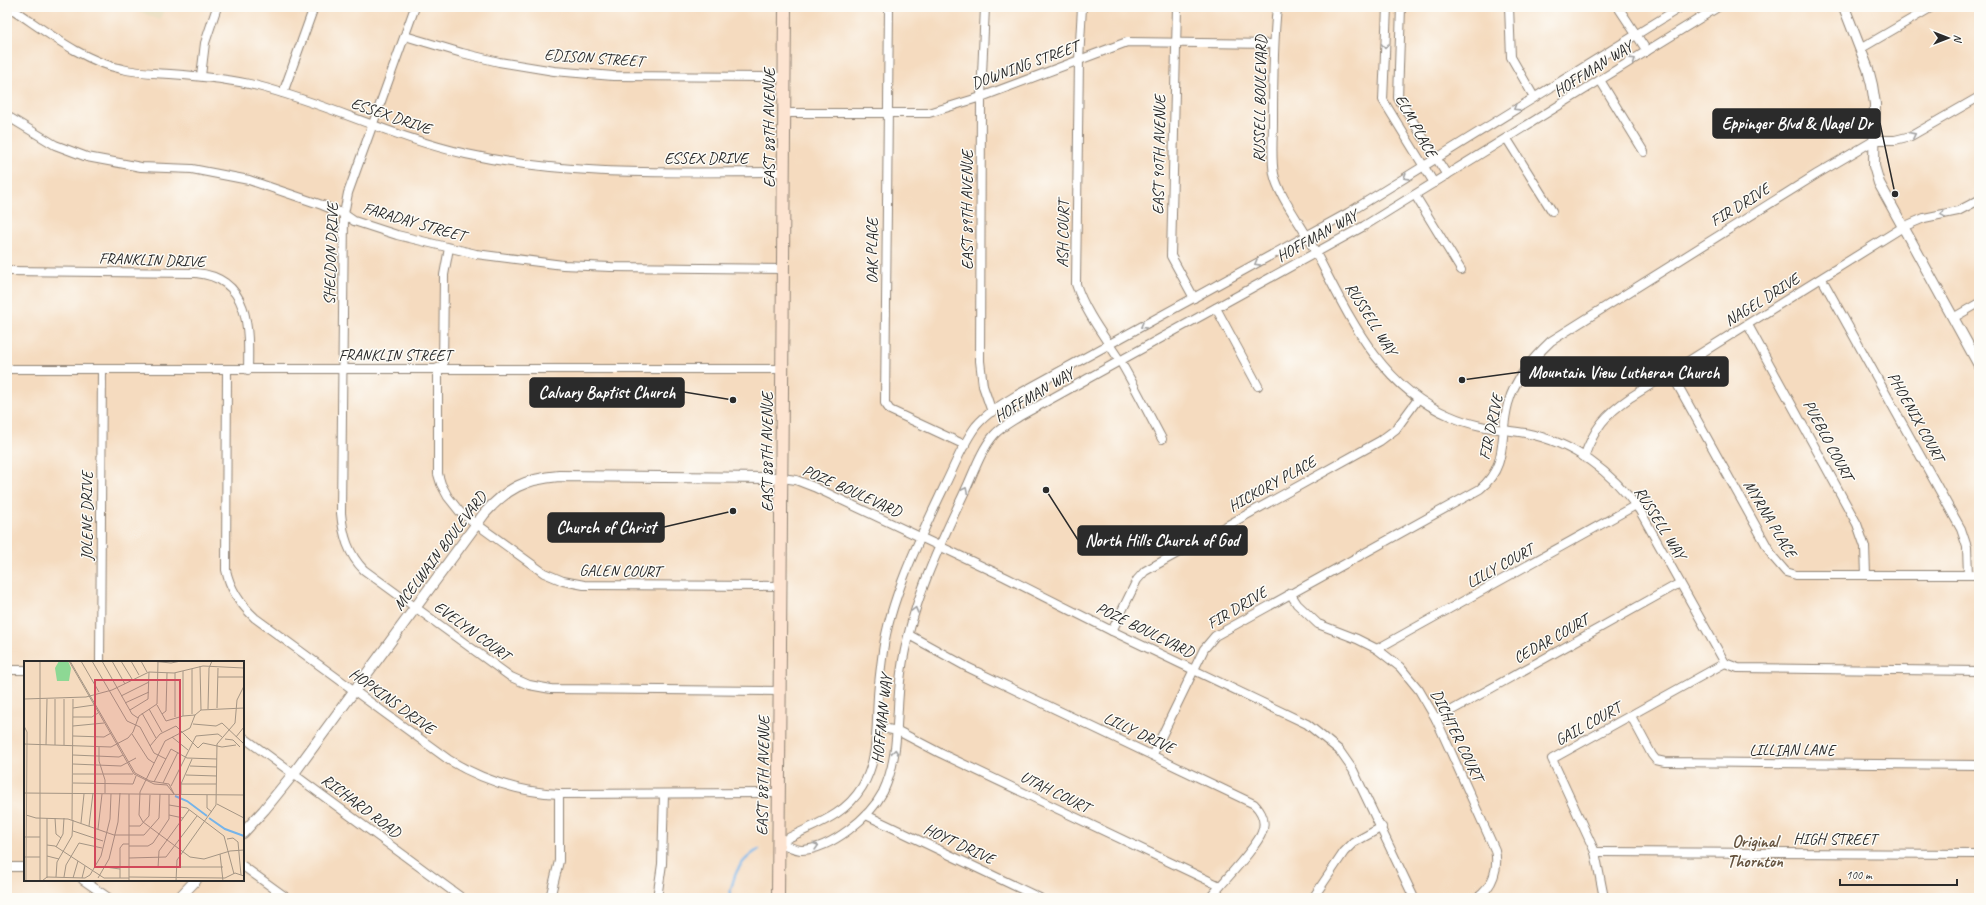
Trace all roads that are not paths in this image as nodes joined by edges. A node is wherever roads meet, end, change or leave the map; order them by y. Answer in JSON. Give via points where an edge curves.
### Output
{"nodes":[{"id":1,"x":9,"y":7,"type":"edge"},
{"id":2,"x":217,"y":7,"type":"edge"},
{"id":3,"x":314,"y":7,"type":"edge"},
{"id":4,"x":415,"y":7,"type":"edge"},
{"id":5,"x":785,"y":7,"type":"edge"},
{"id":6,"x":889,"y":7,"type":"edge"},
{"id":7,"x":985,"y":7,"type":"edge"},
{"id":8,"x":1082,"y":7,"type":"edge"},
{"id":9,"x":1177,"y":7,"type":"edge"},
{"id":10,"x":1277,"y":7,"type":"edge"},
{"id":11,"x":1387,"y":7,"type":"edge"},
{"id":12,"x":1401,"y":7,"type":"edge"},
{"id":13,"x":1508,"y":7,"type":"edge"},
{"id":14,"x":1618,"y":7,"type":"edge"},
{"id":15,"x":1681,"y":7,"type":"edge"},
{"id":16,"x":1718,"y":7,"type":"edge"},
{"id":17,"x":1844,"y":7,"type":"edge"},
{"id":18,"x":1932,"y":7,"type":"edge"},
{"id":19,"x":1637,"y":34,"type":"junction"},
{"id":20,"x":405,"y":36,"type":"junction"},
{"id":21,"x":1175,"y":42,"type":"junction"},
{"id":22,"x":1274,"y":44,"type":"junction"},
{"id":23,"x":1860,"y":49,"type":"junction"},
{"id":24,"x":1647,"y":51,"type":"junction"},
{"id":25,"x":1079,"y":60,"type":"junction"},
{"id":26,"x":201,"y":76,"type":"junction"},
{"id":27,"x":785,"y":77,"type":"junction"},
{"id":28,"x":1600,"y":80,"type":"junction"},
{"id":29,"x":283,"y":93,"type":"junction"},
{"id":30,"x":981,"y":97,"type":"junction"},
{"id":31,"x":1534,"y":97,"type":"junction"},
{"id":32,"x":1979,"y":97,"type":"edge"},
{"id":33,"x":785,"y":113,"type":"junction"},
{"id":34,"x":887,"y":113,"type":"junction"},
{"id":35,"x":7,"y":116,"type":"edge"},
{"id":36,"x":372,"y":125,"type":"junction"},
{"id":37,"x":1508,"y":138,"type":"junction"},
{"id":38,"x":1875,"y":140,"type":"junction"},
{"id":39,"x":1644,"y":152,"type":"dead end"},
{"id":40,"x":1436,"y":159,"type":"junction"},
{"id":41,"x":1423,"y":167,"type":"junction"},
{"id":42,"x":784,"y":172,"type":"junction"},
{"id":43,"x":1447,"y":175,"type":"junction"},
{"id":44,"x":1434,"y":183,"type":"junction"},
{"id":45,"x":1415,"y":195,"type":"junction"},
{"id":46,"x":1979,"y":200,"type":"edge"},
{"id":47,"x":1552,"y":211,"type":"dead end"},
{"id":48,"x":344,"y":214,"type":"junction"},
{"id":49,"x":1903,"y":227,"type":"junction"},
{"id":50,"x":1307,"y":235,"type":"junction"},
{"id":51,"x":449,"y":248,"type":"junction"},
{"id":52,"x":1316,"y":253,"type":"junction"},
{"id":53,"x":784,"y":269,"type":"junction"},
{"id":54,"x":1461,"y":270,"type":"dead end"},
{"id":55,"x":7,"y":271,"type":"edge"},
{"id":56,"x":1822,"y":279,"type":"junction"},
{"id":57,"x":1194,"y":298,"type":"junction"},
{"id":58,"x":1979,"y":303,"type":"edge"},
{"id":59,"x":1216,"y":308,"type":"junction"},
{"id":60,"x":1953,"y":318,"type":"junction"},
{"id":61,"x":1748,"y":325,"type":"junction"},
{"id":62,"x":1108,"y":345,"type":"junction"},
{"id":63,"x":1120,"y":360,"type":"junction"},
{"id":64,"x":1979,"y":365,"type":"edge"},
{"id":65,"x":441,"y":368,"type":"junction"},
{"id":66,"x":7,"y":369,"type":"edge"},
{"id":67,"x":343,"y":369,"type":"junction"},
{"id":68,"x":783,"y":369,"type":"junction"},
{"id":69,"x":102,"y":370,"type":"junction"},
{"id":70,"x":227,"y":370,"type":"junction"},
{"id":71,"x":248,"y":370,"type":"junction"},
{"id":72,"x":1671,"y":372,"type":"junction"},
{"id":73,"x":1258,"y":386,"type":"dead end"},
{"id":74,"x":1418,"y":399,"type":"junction"},
{"id":75,"x":992,"y":412,"type":"junction"},
{"id":76,"x":1503,"y":430,"type":"junction"},
{"id":77,"x":1162,"y":439,"type":"dead end"},
{"id":78,"x":965,"y":445,"type":"junction"},
{"id":79,"x":1584,"y":457,"type":"junction"},
{"id":80,"x":782,"y":478,"type":"junction"},
{"id":81,"x":1636,"y":505,"type":"junction"},
{"id":82,"x":476,"y":524,"type":"junction"},
{"id":83,"x":921,"y":537,"type":"junction"},
{"id":84,"x":939,"y":545,"type":"junction"},
{"id":85,"x":1866,"y":575,"type":"junction"},
{"id":86,"x":1968,"y":575,"type":"junction"},
{"id":87,"x":1979,"y":575,"type":"edge"},
{"id":88,"x":1680,"y":583,"type":"junction"},
{"id":89,"x":782,"y":586,"type":"junction"},
{"id":90,"x":1290,"y":593,"type":"junction"},
{"id":91,"x":415,"y":608,"type":"junction"},
{"id":92,"x":1112,"y":631,"type":"junction"},
{"id":93,"x":909,"y":635,"type":"junction"},
{"id":94,"x":1377,"y":650,"type":"junction"},
{"id":95,"x":100,"y":661,"type":"edge"},
{"id":96,"x":1725,"y":663,"type":"junction"},
{"id":97,"x":1194,"y":669,"type":"junction"},
{"id":98,"x":7,"y":670,"type":"edge"},
{"id":99,"x":24,"y":670,"type":"edge"},
{"id":100,"x":1979,"y":671,"type":"edge"},
{"id":101,"x":354,"y":690,"type":"junction"},
{"id":102,"x":780,"y":691,"type":"junction"},
{"id":103,"x":1631,"y":716,"type":"junction"},
{"id":104,"x":1436,"y":719,"type":"junction"},
{"id":105,"x":877,"y":727,"type":"junction"},
{"id":106,"x":898,"y":730,"type":"junction"},
{"id":107,"x":244,"y":738,"type":"edge"},
{"id":108,"x":1153,"y":754,"type":"junction"},
{"id":109,"x":1979,"y":765,"type":"edge"},
{"id":110,"x":294,"y":773,"type":"junction"},
{"id":111,"x":779,"y":793,"type":"junction"},
{"id":112,"x":560,"y":794,"type":"junction"},
{"id":113,"x":664,"y":794,"type":"junction"},
{"id":114,"x":866,"y":815,"type":"junction"},
{"id":115,"x":1382,"y":827,"type":"junction"},
{"id":116,"x":244,"y":831,"type":"edge"},
{"id":117,"x":778,"y":843,"type":"junction"},
{"id":118,"x":1595,"y":852,"type":"junction"},
{"id":119,"x":1979,"y":854,"type":"edge"},
{"id":120,"x":7,"y":867,"type":"edge"},
{"id":121,"x":24,"y":867,"type":"edge"},
{"id":122,"x":244,"y":867,"type":"edge"},
{"id":123,"x":84,"y":881,"type":"edge"},
{"id":124,"x":195,"y":881,"type":"edge"},
{"id":125,"x":1220,"y":886,"type":"junction"},
{"id":126,"x":109,"y":898,"type":"edge"},
{"id":127,"x":179,"y":898,"type":"edge"},
{"id":128,"x":287,"y":898,"type":"edge"},
{"id":129,"x":462,"y":898,"type":"edge"},
{"id":130,"x":550,"y":898,"type":"edge"},
{"id":131,"x":657,"y":898,"type":"edge"},
{"id":132,"x":778,"y":898,"type":"edge"},
{"id":133,"x":1040,"y":898,"type":"edge"},
{"id":134,"x":1210,"y":898,"type":"edge"},
{"id":135,"x":1313,"y":898,"type":"edge"},
{"id":136,"x":1414,"y":898,"type":"edge"},
{"id":137,"x":1477,"y":898,"type":"edge"},
{"id":138,"x":1604,"y":898,"type":"edge"}],
"edges":[{"from":1,"to":26,"type":"street","name":"ESSEX DRIVE","via":[[84,55],[105,65],[142,73]]},
{"from":2,"to":26,"type":"street","via":[[206,43]]},
{"from":3,"to":29,"type":"street"},
{"from":4,"to":20,"type":"street","name":"SHELDON DRIVE"},
{"from":5,"to":27,"type":"main road","name":"EAST 88TH AVENUE"},
{"from":6,"to":34,"type":"street","name":"OAK PLACE"},
{"from":7,"to":30,"type":"street","name":"EAST 89TH AVENUE"},
{"from":8,"to":25,"type":"street","name":"ASH COURT"},
{"from":9,"to":21,"type":"street","name":"EAST 90TH AVENUE"},
{"from":10,"to":22,"type":"street","name":"RUSSELL BOULEVARD"},
{"from":11,"to":41,"type":"street","name":"ELM PLACE","one_way":true,"via":[[1384,100]]},
{"from":12,"to":40,"type":"street","name":"ELM PLACE","via":[[1398,98]]},
{"from":13,"to":31,"type":"street","via":[[1511,57]]},
{"from":14,"to":19,"type":"street"},
{"from":15,"to":19,"type":"street","name":"HOFFMAN WAY"},
{"from":16,"to":24,"type":"street","name":"HOFFMAN WAY"},
{"from":17,"to":23,"type":"street"},
{"from":18,"to":23,"type":"street"},
{"from":19,"to":24,"type":"street"},
{"from":19,"to":31,"type":"street","name":"HOFFMAN WAY"},
{"from":20,"to":27,"type":"street","name":"EDISON STREET","via":[[499,62],[554,72],[613,76]]},
{"from":20,"to":36,"type":"street","name":"SHELDON DRIVE"},
{"from":21,"to":22,"type":"street","name":"DOWNING STREET"},
{"from":21,"to":25,"type":"street","name":"DOWNING STREET","via":[[1127,42]]},
{"from":21,"to":57,"type":"street","name":"EAST 90TH AVENUE","via":[[1171,256]]},
{"from":22,"to":50,"type":"street","name":"RUSSELL BOULEVARD","via":[[1275,178]]},
{"from":23,"to":38,"type":"street","via":[[1872,85]]},
{"from":28,"to":24,"type":"street","name":"HOFFMAN WAY","one_way":true},
{"from":25,"to":30,"type":"street","name":"DOWNING STREET"},
{"from":25,"to":62,"type":"street","name":"ASH COURT","via":[[1076,284]]},
{"from":26,"to":29,"type":"street","name":"ESSEX DRIVE","via":[[241,82]]},
{"from":27,"to":33,"type":"main road","name":"EAST 88TH AVENUE"},
{"from":28,"to":37,"type":"street","name":"HOFFMAN WAY"},
{"from":28,"to":39,"type":"street"},
{"from":29,"to":36,"type":"street","name":"ESSEX DRIVE"},
{"from":30,"to":34,"type":"street","name":"DOWNING STREET","via":[[929,113]]},
{"from":30,"to":75,"type":"street","name":"EAST 89TH AVENUE","via":[[980,374]]},
{"from":31,"to":40,"type":"street","name":"HOFFMAN WAY","one_way":true},
{"from":38,"to":32,"type":"street","one_way":true,"via":[[1895,140],[1911,136]]},
{"from":33,"to":34,"type":"street","name":"DOWNING STREET"},
{"from":33,"to":42,"type":"main road","name":"EAST 88TH AVENUE"},
{"from":34,"to":78,"type":"street","name":"OAK PLACE","via":[[885,403],[890,410]]},
{"from":35,"to":48,"type":"street","name":"FARADAY STREET","via":[[55,145],[87,157],[127,165],[220,173],[278,189]]},
{"from":36,"to":42,"type":"street","name":"ESSEX DRIVE","via":[[406,138],[464,153],[550,168],[585,171]]},
{"from":36,"to":48,"type":"street","name":"SHELDON DRIVE","via":[[348,193]]},
{"from":37,"to":43,"type":"street","name":"HOFFMAN WAY"},
{"from":37,"to":47,"type":"street"},
{"from":38,"to":49,"type":"street","via":[[1874,166],[1879,183]]},
{"from":38,"to":76,"type":"street","name":"FIR DRIVE","via":[[1551,341],[1530,362],[1515,384]]},
{"from":40,"to":41,"type":"street","name":"HOFFMAN WAY"},
{"from":40,"to":43,"type":"street","name":"ELM PLACE"},
{"from":41,"to":44,"type":"street","name":"ELM PLACE"},
{"from":41,"to":50,"type":"street","name":"HOFFMAN WAY","one_way":true},
{"from":42,"to":53,"type":"main road","name":"EAST 88TH AVENUE"},
{"from":43,"to":44,"type":"street","name":"HOFFMAN WAY"},
{"from":44,"to":45,"type":"street","name":"HOFFMAN WAY"},
{"from":45,"to":52,"type":"street","name":"HOFFMAN WAY"},
{"from":45,"to":54,"type":"street"},
{"from":46,"to":49,"type":"street","name":"NAGEL DRIVE","one_way":true,"via":[[1958,211],[1924,218]]},
{"from":48,"to":51,"type":"street","name":"FARADAY STREET","via":[[354,221],[397,235]]},
{"from":48,"to":67,"type":"street","name":"SHELDON DRIVE"},
{"from":49,"to":56,"type":"street","name":"NAGEL DRIVE"},
{"from":49,"to":60,"type":"street"},
{"from":50,"to":52,"type":"street","name":"RUSSELL BOULEVARD"},
{"from":50,"to":57,"type":"street","name":"HOFFMAN WAY","one_way":true},
{"from":51,"to":53,"type":"street","name":"FARADAY STREET","via":[[563,265]]},
{"from":51,"to":65,"type":"street","name":"GALEN COURT","via":[[444,274]]},
{"from":52,"to":59,"type":"street","name":"HOFFMAN WAY"},
{"from":52,"to":74,"type":"street","name":"RUSSELL WAY","via":[[1370,351],[1396,380]]},
{"from":53,"to":68,"type":"main road","name":"EAST 88TH AVENUE"},
{"from":55,"to":71,"type":"street","name":"FRANKLIN DRIVE","via":[[196,273],[217,279],[231,290],[244,311],[248,326]]},
{"from":56,"to":61,"type":"street","name":"NAGEL DRIVE"},
{"from":56,"to":86,"type":"street","name":"PHOENIX COURT","via":[[1962,530],[1967,547]]},
{"from":57,"to":62,"type":"street","name":"HOFFMAN WAY","one_way":true},
{"from":58,"to":60,"type":"street"},
{"from":59,"to":63,"type":"street","name":"HOFFMAN WAY"},
{"from":59,"to":73,"type":"street"},
{"from":60,"to":64,"type":"street"},
{"from":61,"to":72,"type":"street","name":"NAGEL DRIVE"},
{"from":61,"to":85,"type":"street","name":"PUEBLO COURT","via":[[1857,524],[1865,547]]},
{"from":62,"to":63,"type":"street","name":"ASH COURT"},
{"from":62,"to":75,"type":"street","name":"HOFFMAN WAY","via":[[1017,395]]},
{"from":63,"to":77,"type":"street","name":"ASH COURT"},
{"from":84,"to":63,"type":"street","name":"HOFFMAN WAY","one_way":true,"via":[[982,455],[994,436],[1020,416]]},
{"from":65,"to":67,"type":"street","name":"FRANKLIN STREET"},
{"from":65,"to":68,"type":"street","name":"FRANKLIN STREET"},
{"from":65,"to":82,"type":"street","name":"GALEN COURT","via":[[438,474],[440,484],[460,512]]},
{"from":66,"to":69,"type":"street","name":"FRANKLIN STREET"},
{"from":67,"to":71,"type":"street","name":"FRANKLIN STREET"},
{"from":67,"to":91,"type":"street","name":"EVELYN COURT","via":[[341,513],[345,540],[364,570]]},
{"from":68,"to":80,"type":"main road","name":"EAST 88TH AVENUE"},
{"from":69,"to":70,"type":"street","name":"FRANKLIN STREET"},
{"from":69,"to":95,"type":"street","name":"JOLENE DRIVE"},
{"from":70,"to":71,"type":"street","name":"FRANKLIN STREET"},
{"from":70,"to":101,"type":"street","name":"HOPKINS DRIVE","via":[[225,555],[228,580],[239,600],[255,618]]},
{"from":72,"to":79,"type":"street","name":"NAGEL DRIVE","via":[[1607,415],[1591,438]]},
{"from":72,"to":85,"type":"street","name":"MYRNA PLACE","via":[[1782,569],[1796,575]]},
{"from":74,"to":76,"type":"street","name":"RUSSELL WAY","via":[[1451,417]]},
{"from":74,"to":92,"type":"street","name":"HICKORY PLACE","via":[[1396,429],[1380,441],[1145,571],[1137,580]]},
{"from":75,"to":78,"type":"street","name":"HOFFMAN WAY","via":[[976,426]]},
{"from":76,"to":79,"type":"street","name":"RUSSELL WAY","via":[[1544,438]]},
{"from":76,"to":90,"type":"street","name":"FIR DRIVE","via":[[1498,466],[1492,477],[1480,489]]},
{"from":78,"to":83,"type":"street","name":"HOFFMAN WAY"},
{"from":79,"to":81,"type":"street","name":"RUSSELL WAY","via":[[1609,475]]},
{"from":80,"to":82,"type":"street","name":"MCELWAIN BOULEVARD","via":[[544,477],[517,485],[505,493]]},
{"from":80,"to":83,"type":"street","name":"POZE BOULEVARD","via":[[814,487]]},
{"from":80,"to":89,"type":"main road","name":"EAST 88TH AVENUE"},
{"from":81,"to":88,"type":"street","name":"RUSSELL WAY"},
{"from":81,"to":94,"type":"street","name":"LILLY COURT"},
{"from":82,"to":89,"type":"street","name":"GALEN COURT","via":[[544,574],[572,584]]},
{"from":82,"to":91,"type":"street","name":"MCELWAIN BOULEVARD"},
{"from":83,"to":84,"type":"street","name":"POZE BOULEVARD"},
{"from":83,"to":105,"type":"street","name":"HOFFMAN WAY","via":[[887,627],[878,695]]},
{"from":84,"to":92,"type":"street","name":"POZE BOULEVARD"},
{"from":93,"to":84,"type":"street","name":"HOFFMAN WAY","one_way":true,"via":[[921,591]]},
{"from":85,"to":86,"type":"street","name":"MYRNA PLACE"},
{"from":86,"to":87,"type":"street","name":"MYRNA PLACE"},
{"from":88,"to":96,"type":"street","name":"RUSSELL WAY"},
{"from":88,"to":104,"type":"street","name":"CEDAR COURT"},
{"from":89,"to":102,"type":"main road","name":"EAST 88TH AVENUE"},
{"from":90,"to":94,"type":"street","name":"DICHTER COURT","via":[[1297,604],[1318,624],[1357,639]]},
{"from":90,"to":97,"type":"street","name":"FIR DRIVE","via":[[1215,636],[1204,649]]},
{"from":91,"to":101,"type":"street","name":"MCELWAIN BOULEVARD"},
{"from":91,"to":102,"type":"street","name":"EVELYN COURT","via":[[511,677],[524,684],[541,688]]},
{"from":92,"to":97,"type":"street","name":"POZE BOULEVARD"},
{"from":93,"to":106,"type":"street","name":"HOFFMAN WAY","via":[[901,674]]},
{"from":93,"to":108,"type":"street","name":"LILLY DRIVE","via":[[968,667]]},
{"from":94,"to":104,"type":"street","name":"DICHTER COURT","via":[[1408,676],[1428,703]]},
{"from":96,"to":100,"type":"street","via":[[1738,668]]},
{"from":96,"to":103,"type":"street","name":"GAIL COURT"},
{"from":97,"to":108,"type":"street","name":"FIR DRIVE"},
{"from":97,"to":115,"type":"street","name":"POZE BOULEVARD","via":[[1296,718],[1318,732],[1339,750],[1354,770]]},
{"from":98,"to":99,"type":"street"},
{"from":101,"to":110,"type":"street","name":"MCELWAIN BOULEVARD"},
{"from":101,"to":112,"type":"street","name":"HOPKINS DRIVE","via":[[463,768],[508,788]]},
{"from":102,"to":111,"type":"main road","name":"EAST 88TH AVENUE"},
{"from":103,"to":109,"type":"street","name":"LILLIAN LANE","via":[[1652,755],[1656,760],[1665,762]]},
{"from":103,"to":118,"type":"street","name":"GAIL COURT","via":[[1552,759]]},
{"from":104,"to":137,"type":"street","name":"DICHTER COURT","via":[[1495,850],[1493,878],[1484,893]]},
{"from":105,"to":106,"type":"street","name":"UTAH COURT"},
{"from":105,"to":117,"type":"street","name":"HOFFMAN WAY","via":[[875,755],[870,771],[852,799],[841,811],[826,821]]},
{"from":114,"to":106,"type":"street","name":"HOFFMAN WAY","one_way":true,"via":[[882,793],[894,764]]},
{"from":106,"to":125,"type":"street","name":"UTAH COURT","via":[[940,753]]},
{"from":107,"to":110,"type":"street","name":"RICHARD ROAD"},
{"from":108,"to":125,"type":"street","name":"LILLY DRIVE","via":[[1254,804],[1261,812],[1264,825],[1260,838]]},
{"from":110,"to":116,"type":"street","name":"MCELWAIN BOULEVARD"},
{"from":110,"to":129,"type":"street","name":"RICHARD ROAD"},
{"from":111,"to":113,"type":"street","name":"HOPKINS DRIVE"},
{"from":111,"to":117,"type":"main road","name":"EAST 88TH AVENUE"},
{"from":112,"to":113,"type":"street","name":"HOPKINS DRIVE"},
{"from":112,"to":130,"type":"street","via":[[559,861]]},
{"from":113,"to":131,"type":"street","via":[[662,864]]},
{"from":117,"to":114,"type":"street","name":"HOFFMAN WAY","one_way":true,"via":[[801,850],[814,847],[847,831]]},
{"from":114,"to":133,"type":"street","name":"HOYT DRIVE"},
{"from":115,"to":135,"type":"street","via":[[1348,847]]},
{"from":115,"to":136,"type":"street","name":"POZE BOULEVARD"},
{"from":117,"to":132,"type":"main road","name":"EAST 88TH AVENUE"},
{"from":118,"to":119,"type":"street","name":"HIGH STREET"},
{"from":118,"to":138,"type":"street","name":"GAIL COURT"},
{"from":120,"to":121,"type":"street"},
{"from":122,"to":128,"type":"street"},
{"from":123,"to":126,"type":"street"},
{"from":124,"to":127,"type":"street"},
{"from":125,"to":134,"type":"street","name":"LILLY DRIVE"}]}
